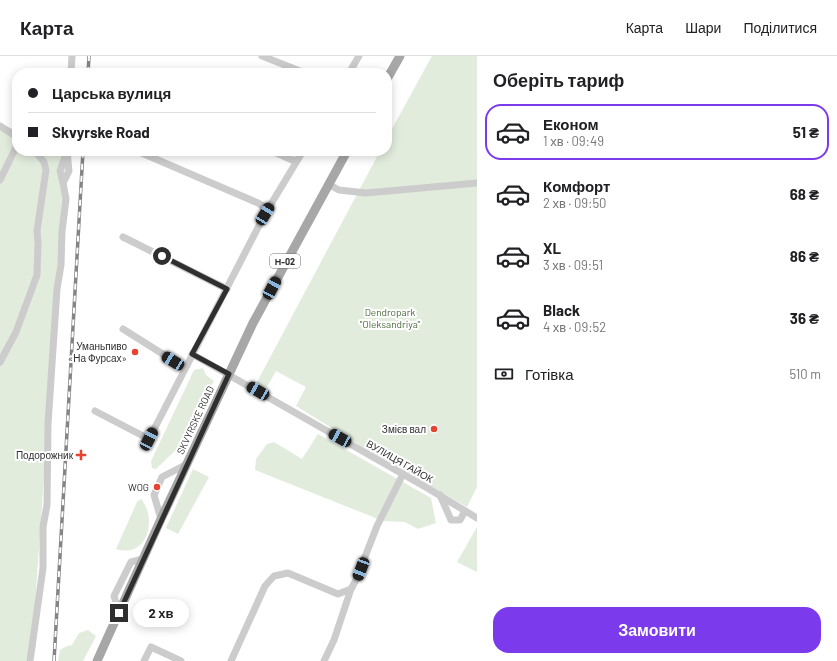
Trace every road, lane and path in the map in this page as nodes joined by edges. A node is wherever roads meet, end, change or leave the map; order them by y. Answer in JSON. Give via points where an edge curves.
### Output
{"nodes":[{"id":1,"x":72,"y":56,"type":"edge"},
{"id":2,"x":262,"y":56,"type":"edge"},
{"id":3,"x":359,"y":56,"type":"edge"},
{"id":4,"x":400,"y":56,"type":"edge"},
{"id":5,"x":71,"y":68,"type":"edge"},
{"id":6,"x":292,"y":68,"type":"edge"},
{"id":7,"x":352,"y":68,"type":"edge"},
{"id":8,"x":392,"y":70,"type":"edge"},
{"id":9,"x":0,"y":126,"type":"edge"},
{"id":10,"x":12,"y":134,"type":"edge"},
{"id":11,"x":12,"y":155,"type":"edge"},
{"id":12,"x":39,"y":156,"type":"edge"},
{"id":13,"x":68,"y":156,"type":"edge"},
{"id":14,"x":149,"y":156,"type":"edge"},
{"id":15,"x":283,"y":156,"type":"edge"},
{"id":16,"x":299,"y":156,"type":"edge"},
{"id":17,"x":344,"y":156,"type":"edge"},
{"id":18,"x":297,"y":160,"type":"junction"},
{"id":19,"x":0,"y":180,"type":"edge"},
{"id":20,"x":477,"y":183,"type":"edge"},
{"id":21,"x":328,"y":184,"type":"junction"},
{"id":22,"x":265,"y":214,"type":"junction"},
{"id":23,"x":123,"y":237,"type":"dead end"},
{"id":24,"x":227,"y":289,"type":"junction"},
{"id":25,"x":123,"y":329,"type":"dead end"},
{"id":26,"x":192,"y":354,"type":"junction"},
{"id":27,"x":0,"y":362,"type":"edge"},
{"id":28,"x":185,"y":368,"type":"junction"},
{"id":29,"x":229,"y":374,"type":"junction"},
{"id":30,"x":95,"y":411,"type":"dead end"},
{"id":31,"x":187,"y":464,"type":"junction"},
{"id":32,"x":403,"y":474,"type":"junction"},
{"id":33,"x":440,"y":495,"type":"junction"},
{"id":34,"x":465,"y":511,"type":"junction"},
{"id":35,"x":477,"y":518,"type":"edge"},
{"id":36,"x":161,"y":519,"type":"junction"},
{"id":37,"x":351,"y":589,"type":"junction"},
{"id":38,"x":30,"y":661,"type":"edge"},
{"id":39,"x":97,"y":661,"type":"edge"},
{"id":40,"x":144,"y":661,"type":"edge"},
{"id":41,"x":182,"y":661,"type":"edge"},
{"id":42,"x":231,"y":661,"type":"edge"},
{"id":43,"x":324,"y":661,"type":"edge"}],
"edges":[{"from":1,"to":5,"type":"street"},
{"from":2,"to":6,"type":"street"},
{"from":3,"to":7,"type":"street"},
{"from":4,"to":8,"type":"main road"},
{"from":9,"to":10,"type":"street"},
{"from":11,"to":19,"type":"street"},
{"from":12,"to":27,"type":"street","via":[[46,170],[37,231],[37,275],[16,332]]},
{"from":13,"to":38,"type":"street","via":[[69,171],[63,183],[66,199],[48,424],[49,470],[43,527],[43,568]]},
{"from":14,"to":22,"type":"street","via":[[258,203],[264,207]]},
{"from":15,"to":18,"type":"street"},
{"from":16,"to":18,"type":"street"},
{"from":17,"to":21,"type":"main road","name":"SKVYRSKE ROAD","number":"Н-02"},
{"from":18,"to":22,"type":"street"},
{"from":20,"to":21,"type":"street","via":[[366,193],[339,190]]},
{"from":21,"to":29,"type":"main road","name":"SKVYRSKE ROAD","number":"Н-02","via":[[253,323]]},
{"from":22,"to":24,"type":"street"},
{"from":23,"to":24,"type":"street"},
{"from":24,"to":26,"type":"street"},
{"from":25,"to":28,"type":"street"},
{"from":26,"to":28,"type":"street"},
{"from":26,"to":29,"type":"street","name":"ВУЛИЦЯ ГАЙОК"},
{"from":28,"to":30,"type":"street","via":[[149,439]]},
{"from":29,"to":31,"type":"main road","name":"SKVYRSKE ROAD","number":"Н-02"},
{"from":29,"to":32,"type":"street","name":"ВУЛИЦЯ ГАЙОК"},
{"from":31,"to":36,"type":"main road","name":"SKVYRSKE ROAD","number":"Н-02"},
{"from":31,"to":36,"type":"street","via":[[162,476],[154,495]]},
{"from":32,"to":33,"type":"street","name":"ВУЛИЦЯ ГАЙОК"},
{"from":32,"to":37,"type":"street"},
{"from":33,"to":34,"type":"street","name":"ВУЛИЦЯ ГАЙОК"},
{"from":33,"to":34,"type":"street","via":[[451,520],[460,520]]},
{"from":34,"to":35,"type":"street","name":"ВУЛИЦЯ ГАЙОК"},
{"from":36,"to":39,"type":"main road","name":"SKVYRSKE ROAD","number":"Н-02"},
{"from":37,"to":42,"type":"street","via":[[338,594],[288,573],[274,576],[265,586]]},
{"from":37,"to":43,"type":"street"},
{"from":40,"to":41,"type":"street","via":[[151,647]]}]}
